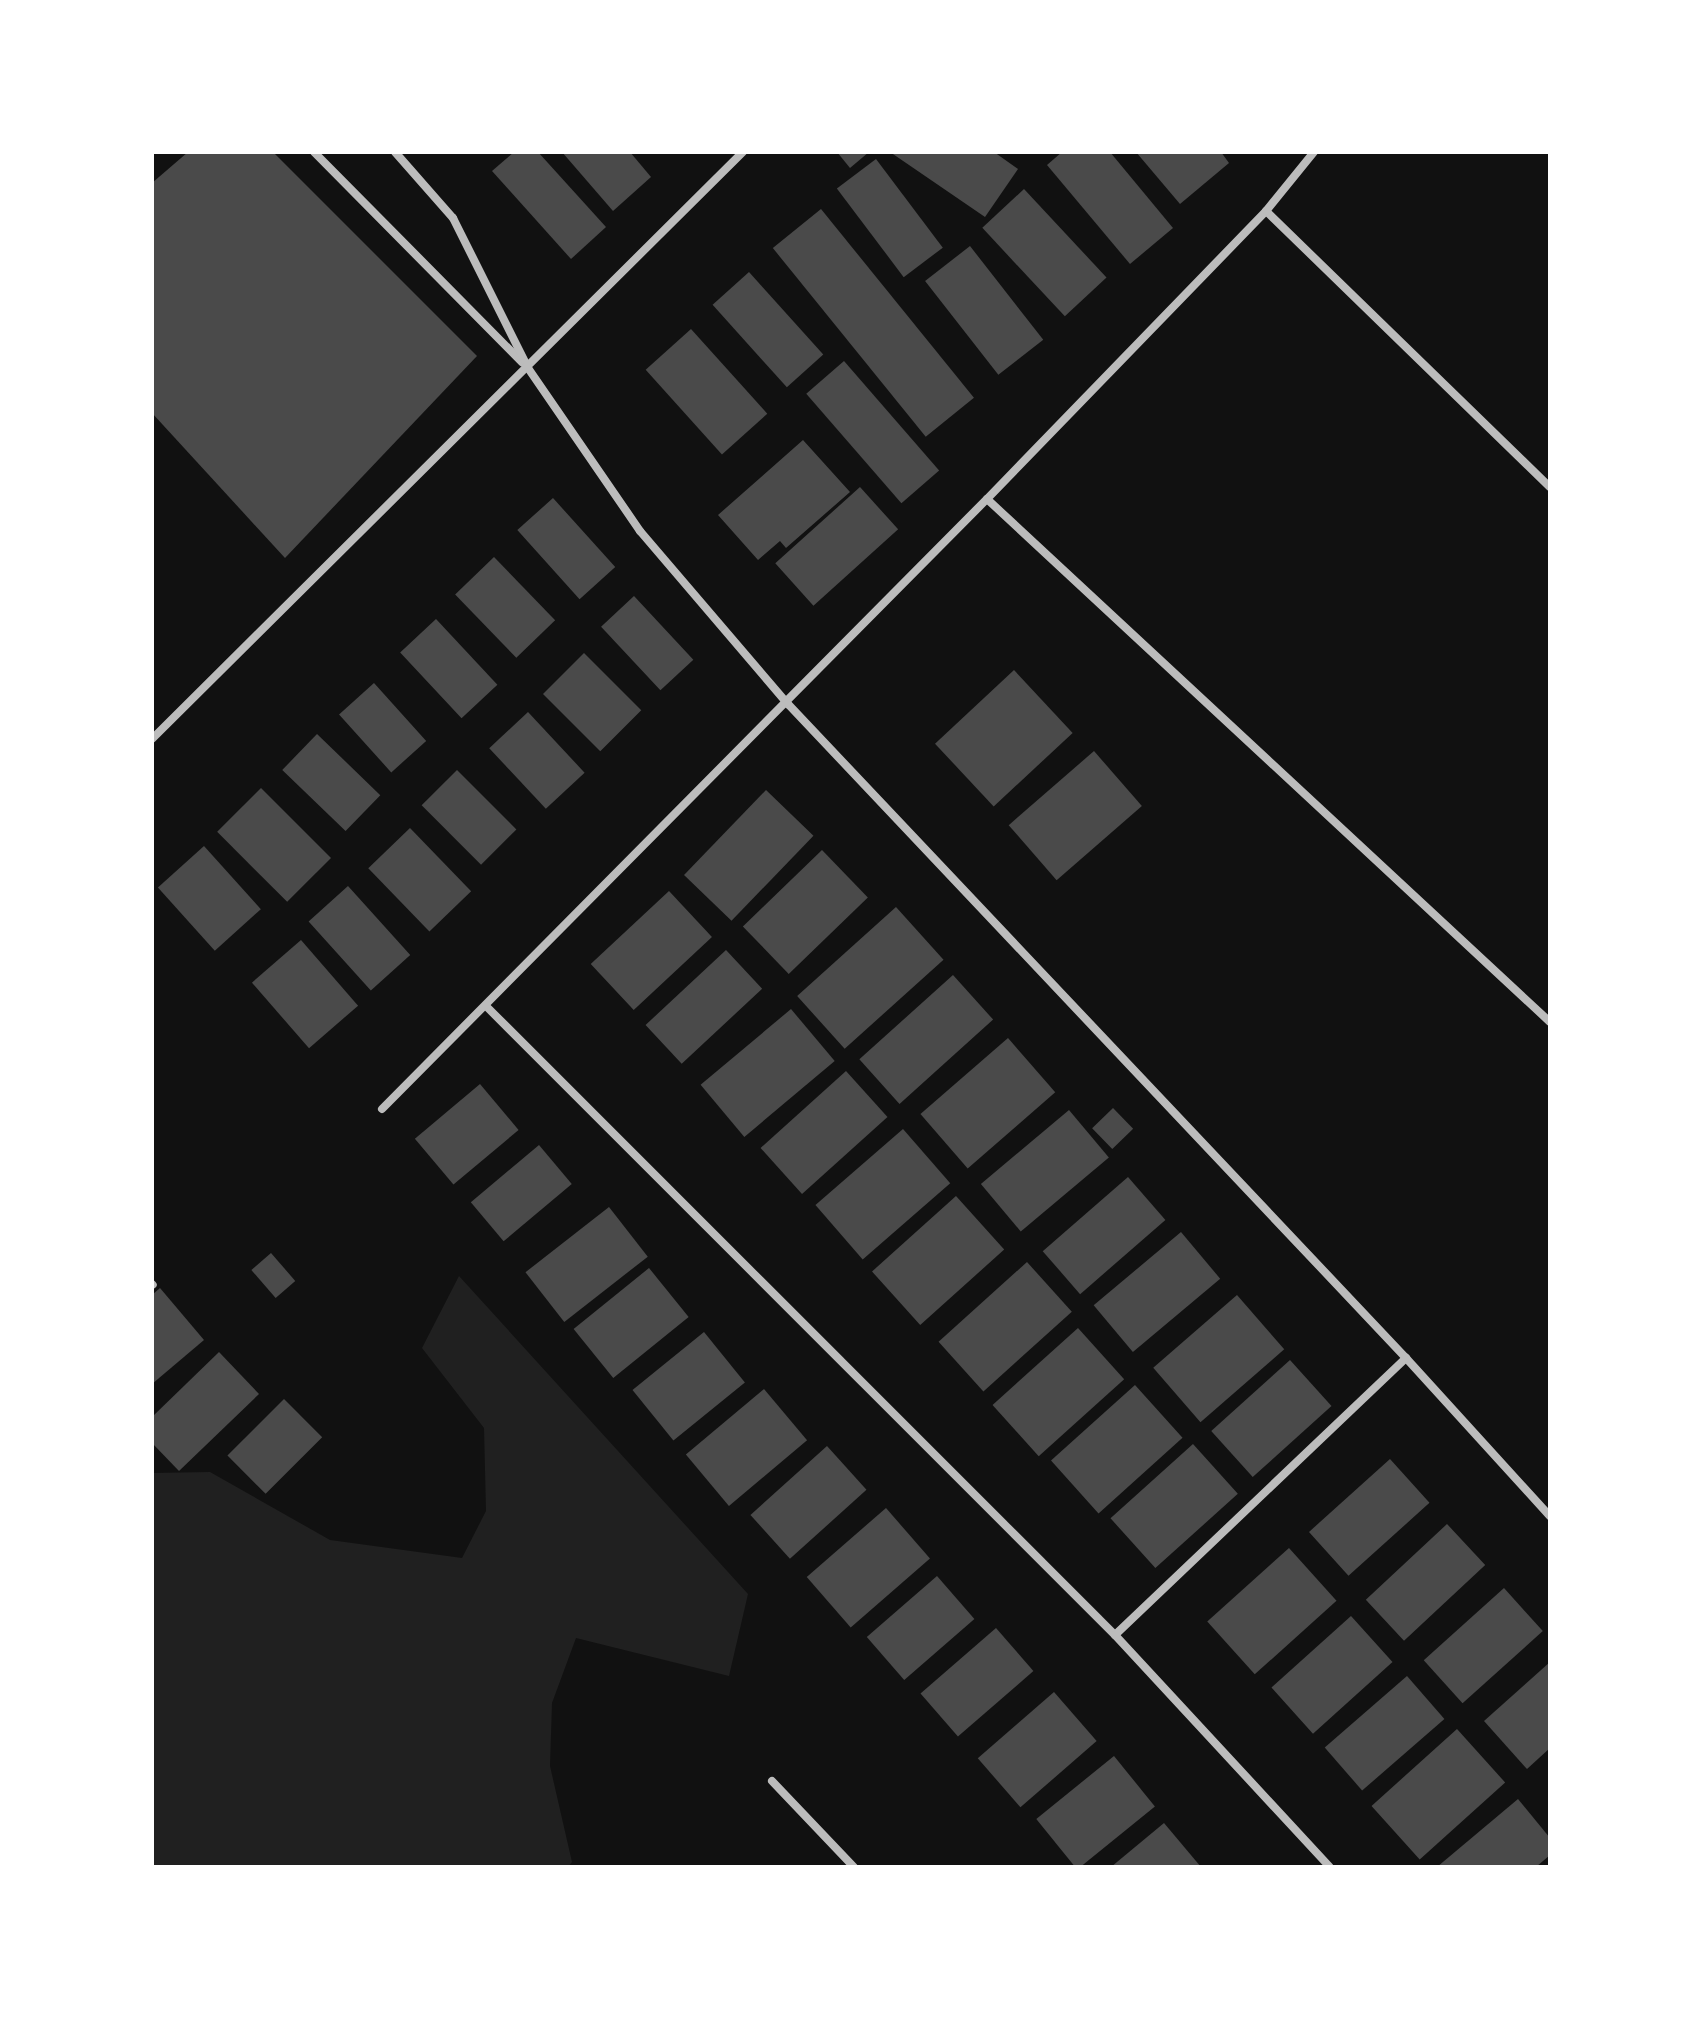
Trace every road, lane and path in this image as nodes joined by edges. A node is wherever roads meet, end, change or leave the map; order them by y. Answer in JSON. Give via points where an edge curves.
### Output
{"nodes":[{"id":1,"x":314,"y":152,"type":"edge"},
{"id":2,"x":395,"y":152,"type":"edge"},
{"id":3,"x":743,"y":152,"type":"edge"},
{"id":4,"x":1314,"y":152,"type":"edge"},
{"id":5,"x":1266,"y":211,"type":"junction"},
{"id":6,"x":528,"y":368,"type":"junction"},
{"id":7,"x":1550,"y":487,"type":"edge"},
{"id":8,"x":987,"y":499,"type":"junction"},
{"id":9,"x":788,"y":704,"type":"junction"},
{"id":10,"x":152,"y":739,"type":"edge"},
{"id":11,"x":486,"y":1006,"type":"junction"},
{"id":12,"x":1550,"y":1022,"type":"edge"},
{"id":13,"x":382,"y":1109,"type":"dead end"},
{"id":14,"x":1406,"y":1358,"type":"junction"},
{"id":15,"x":1550,"y":1516,"type":"edge"},
{"id":16,"x":1115,"y":1635,"type":"junction"},
{"id":17,"x":772,"y":1781,"type":"dead end"},
{"id":18,"x":854,"y":1867,"type":"edge"},
{"id":19,"x":1330,"y":1867,"type":"edge"}],
"edges":[{"from":1,"to":6,"type":"street"},
{"from":2,"to":6,"type":"street","via":[[453,218]]},
{"from":3,"to":6,"type":"street"},
{"from":4,"to":5,"type":"street"},
{"from":5,"to":7,"type":"street"},
{"from":5,"to":8,"type":"street"},
{"from":6,"to":9,"type":"street","via":[[640,531]]},
{"from":6,"to":10,"type":"street"},
{"from":8,"to":9,"type":"street"},
{"from":8,"to":12,"type":"street"},
{"from":9,"to":11,"type":"street"},
{"from":9,"to":14,"type":"street"},
{"from":11,"to":13,"type":"street"},
{"from":11,"to":16,"type":"street"},
{"from":14,"to":15,"type":"street"},
{"from":14,"to":16,"type":"street"},
{"from":16,"to":19,"type":"street"},
{"from":17,"to":18,"type":"street"}]}
